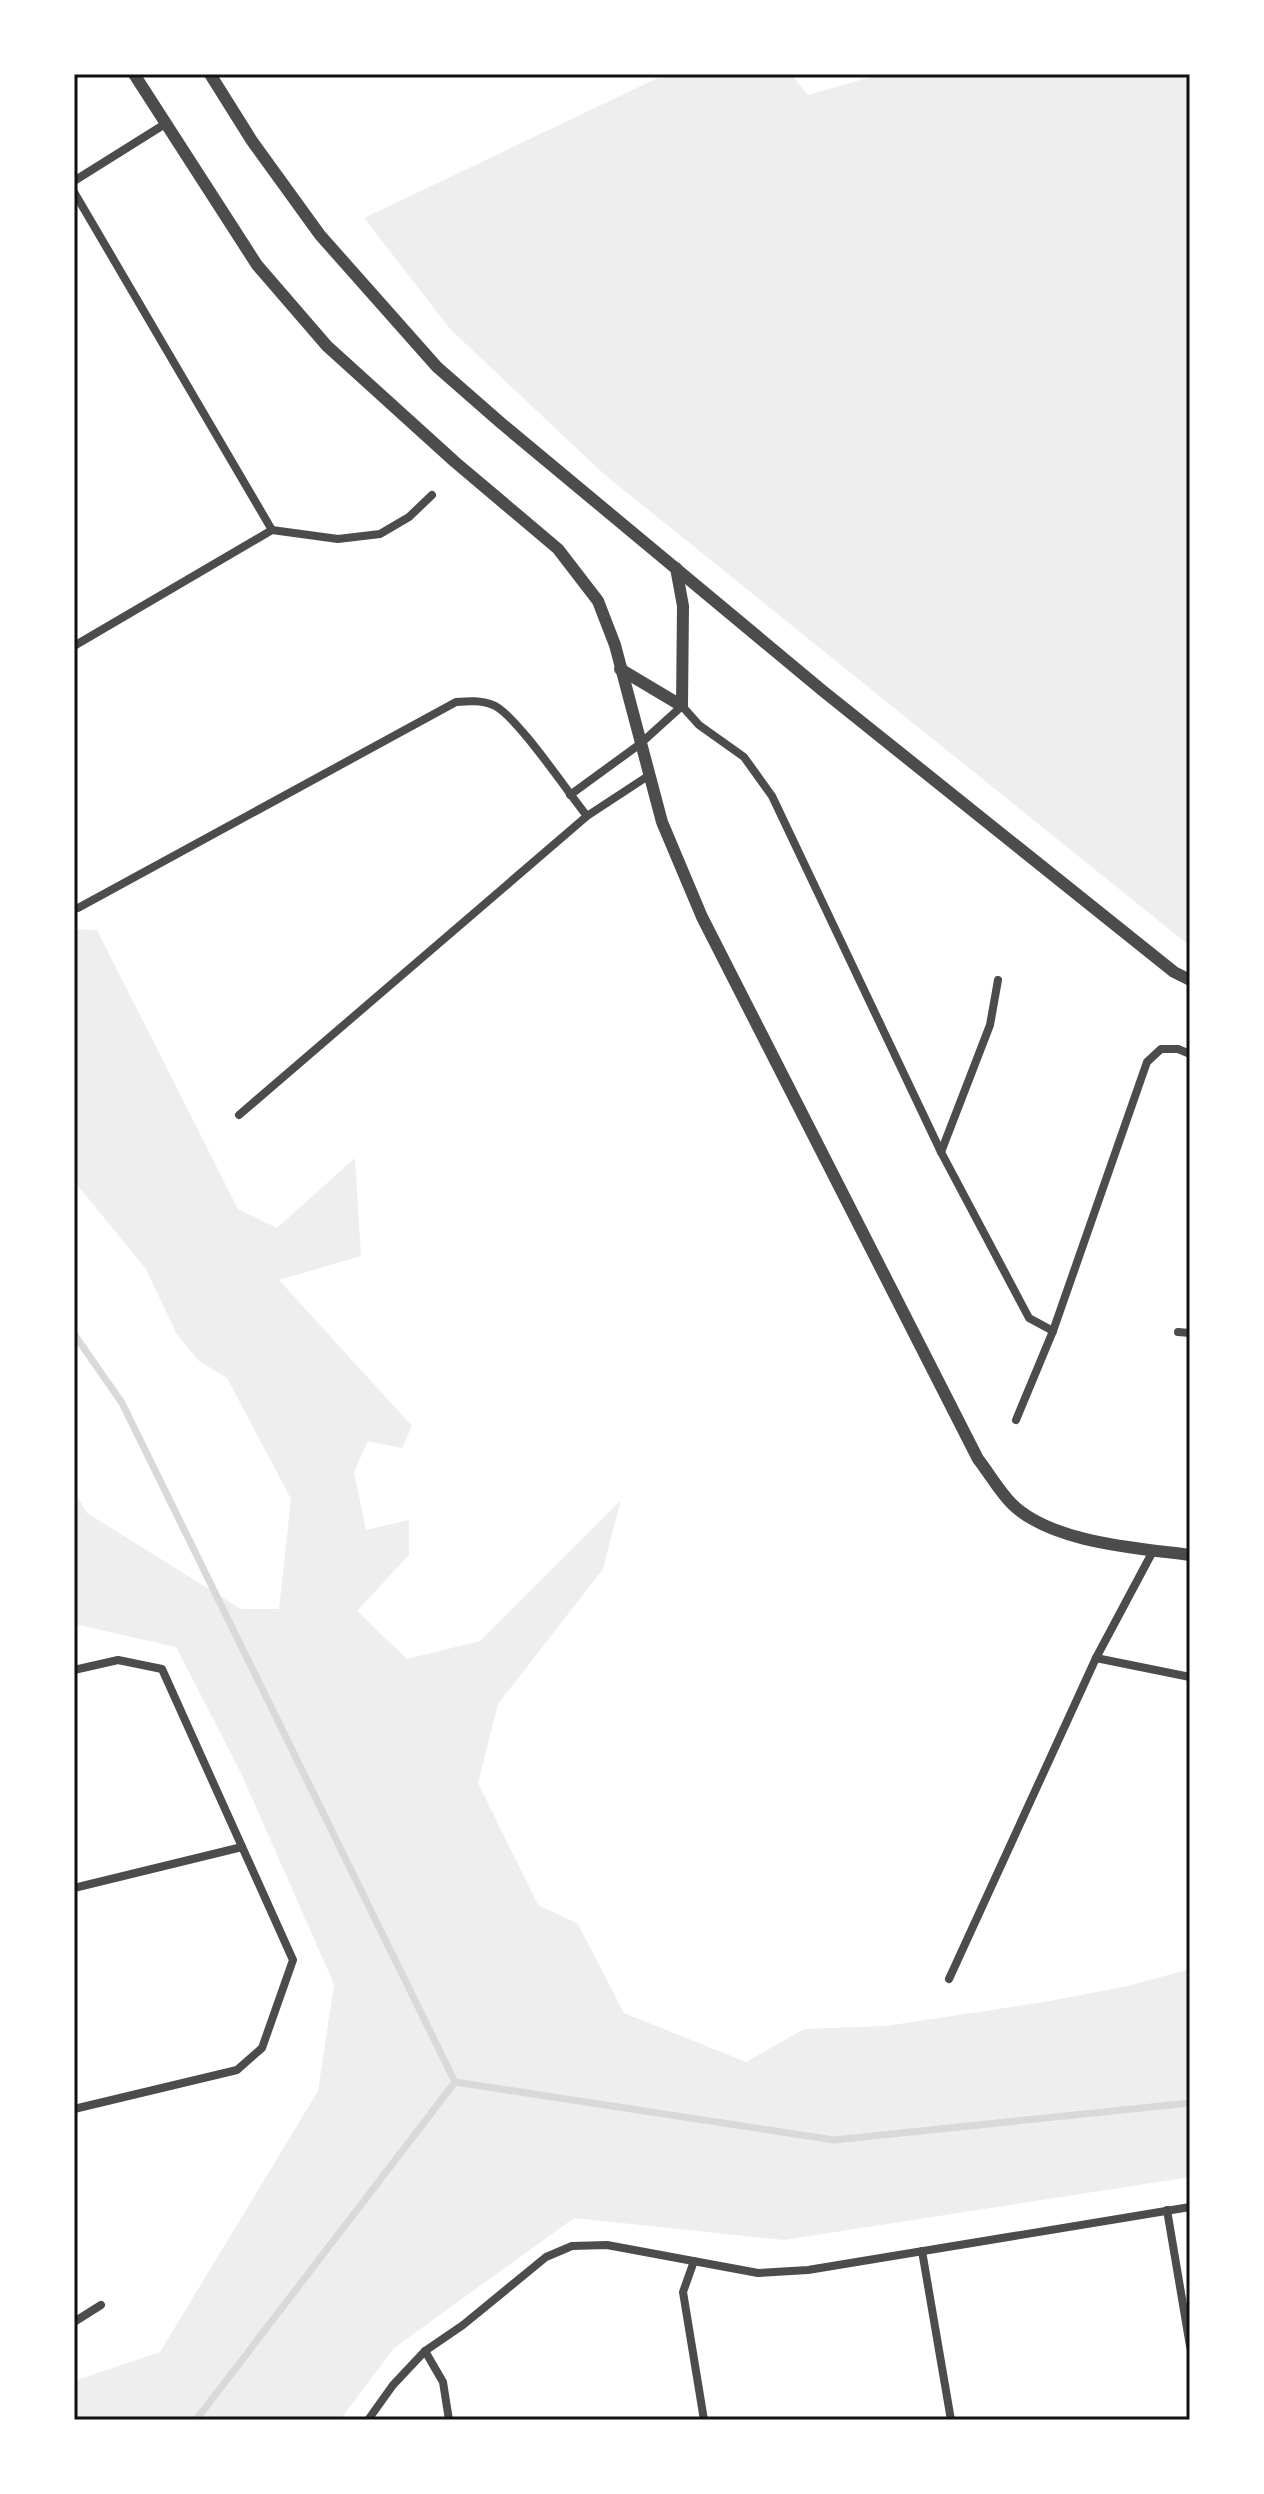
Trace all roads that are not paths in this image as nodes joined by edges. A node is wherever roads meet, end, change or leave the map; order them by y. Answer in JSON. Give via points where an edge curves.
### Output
{"nodes":[{"id":1,"x":134,"y":74,"type":"edge"},
{"id":2,"x":210,"y":74,"type":"edge"},
{"id":3,"x":165,"y":124,"type":"junction"},
{"id":4,"x":74,"y":181,"type":"edge"},
{"id":5,"x":74,"y":192,"type":"edge"},
{"id":6,"x":432,"y":495,"type":"dead end"},
{"id":7,"x":272,"y":530,"type":"junction"},
{"id":8,"x":676,"y":568,"type":"junction"},
{"id":9,"x":74,"y":646,"type":"edge"},
{"id":10,"x":620,"y":669,"type":"junction"},
{"id":11,"x":682,"y":706,"type":"junction"},
{"id":12,"x":640,"y":744,"type":"junction"},
{"id":13,"x":648,"y":776,"type":"junction"},
{"id":14,"x":570,"y":795,"type":"junction"},
{"id":15,"x":587,"y":816,"type":"junction"},
{"id":16,"x":78,"y":908,"type":"dead end"},
{"id":17,"x":998,"y":980,"type":"dead end"},
{"id":18,"x":1190,"y":980,"type":"edge"},
{"id":19,"x":1190,"y":1054,"type":"edge"},
{"id":20,"x":239,"y":1115,"type":"dead end"},
{"id":21,"x":941,"y":1152,"type":"junction"},
{"id":22,"x":1053,"y":1331,"type":"junction"},
{"id":23,"x":1178,"y":1332,"type":"dead end"},
{"id":24,"x":1190,"y":1333,"type":"edge"},
{"id":25,"x":1016,"y":1420,"type":"dead end"},
{"id":26,"x":1153,"y":1551,"type":"junction"},
{"id":27,"x":1190,"y":1555,"type":"edge"},
{"id":28,"x":1096,"y":1658,"type":"junction"},
{"id":29,"x":74,"y":1670,"type":"edge"},
{"id":30,"x":1190,"y":1677,"type":"edge"},
{"id":31,"x":242,"y":1847,"type":"junction"},
{"id":32,"x":74,"y":1888,"type":"edge"},
{"id":33,"x":949,"y":1979,"type":"dead end"},
{"id":34,"x":74,"y":2109,"type":"edge"},
{"id":35,"x":1190,"y":2207,"type":"edge"},
{"id":36,"x":1167,"y":2210,"type":"junction"},
{"id":37,"x":922,"y":2251,"type":"junction"},
{"id":38,"x":694,"y":2261,"type":"junction"},
{"id":39,"x":101,"y":2305,"type":"dead end"},
{"id":40,"x":74,"y":2322,"type":"edge"},
{"id":41,"x":1190,"y":2346,"type":"edge"},
{"id":42,"x":425,"y":2351,"type":"junction"},
{"id":43,"x":368,"y":2420,"type":"edge"},
{"id":44,"x":449,"y":2420,"type":"edge"},
{"id":45,"x":704,"y":2420,"type":"edge"},
{"id":46,"x":951,"y":2420,"type":"edge"}],
"edges":[{"from":1,"to":3,"type":"street"},
{"from":2,"to":8,"type":"street","via":[[320,235],[437,367]]},
{"from":3,"to":4,"type":"street"},
{"from":3,"to":10,"type":"street","via":[[257,265],[327,346],[558,549],[598,601]]},
{"from":5,"to":7,"type":"street"},
{"from":6,"to":7,"type":"street","via":[[380,534],[338,539]]},
{"from":7,"to":9,"type":"street"},
{"from":8,"to":11,"type":"street","via":[[683,606]]},
{"from":8,"to":18,"type":"street","via":[[835,701]]},
{"from":10,"to":11,"type":"street"},
{"from":10,"to":12,"type":"street"},
{"from":11,"to":12,"type":"street"},
{"from":11,"to":21,"type":"street","via":[[744,757],[772,796]]},
{"from":12,"to":13,"type":"street"},
{"from":12,"to":14,"type":"street"},
{"from":13,"to":15,"type":"street"},
{"from":13,"to":26,"type":"street","via":[[702,917],[978,1459],[1013,1504],[1047,1527]]},
{"from":14,"to":15,"type":"street"},
{"from":14,"to":16,"type":"street","via":[[496,705],[456,702]]},
{"from":15,"to":20,"type":"street"},
{"from":17,"to":21,"type":"street","via":[[990,1025]]},
{"from":19,"to":22,"type":"street","via":[[1161,1049],[1147,1062]]},
{"from":21,"to":22,"type":"street","via":[[1029,1318]]},
{"from":22,"to":25,"type":"street"},
{"from":23,"to":24,"type":"street"},
{"from":26,"to":27,"type":"street"},
{"from":26,"to":28,"type":"street"},
{"from":28,"to":30,"type":"street"},
{"from":28,"to":33,"type":"street"},
{"from":29,"to":31,"type":"street","via":[[118,1660],[162,1669]]},
{"from":31,"to":32,"type":"street"},
{"from":31,"to":34,"type":"street","via":[[293,1960],[262,2048],[237,2070]]},
{"from":35,"to":36,"type":"street"},
{"from":36,"to":37,"type":"street"},
{"from":36,"to":41,"type":"street"},
{"from":37,"to":38,"type":"street","via":[[758,2273]]},
{"from":37,"to":46,"type":"street"},
{"from":38,"to":42,"type":"street","via":[[607,2245],[572,2246],[546,2257]]},
{"from":38,"to":45,"type":"street","via":[[683,2292]]},
{"from":39,"to":40,"type":"street"},
{"from":42,"to":43,"type":"street"},
{"from":42,"to":44,"type":"street","via":[[443,2382]]}]}
